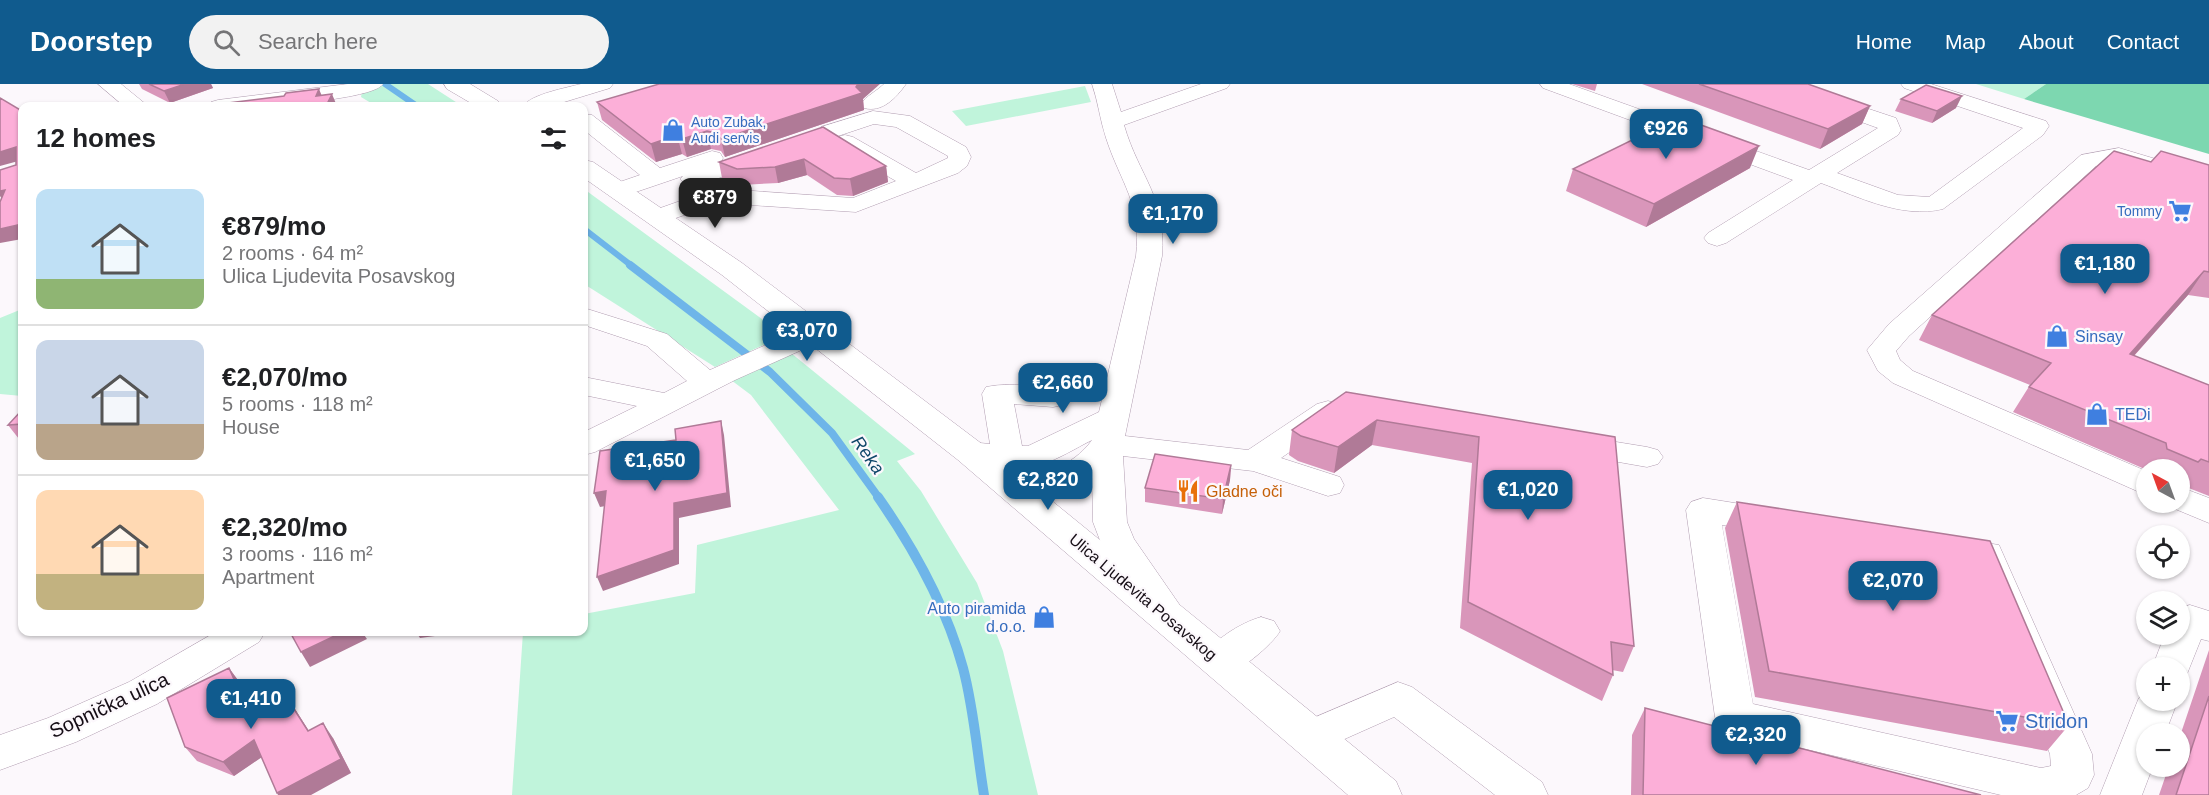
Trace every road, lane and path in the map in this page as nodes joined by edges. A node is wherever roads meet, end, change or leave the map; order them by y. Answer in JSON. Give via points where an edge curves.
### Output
{"nodes":[{"id":1,"x":108,"y":84,"type":"edge"},
{"id":2,"x":455,"y":84,"type":"edge"},
{"id":3,"x":603,"y":84,"type":"edge"},
{"id":4,"x":896,"y":84,"type":"edge"},
{"id":5,"x":1102,"y":84,"type":"edge"},
{"id":6,"x":1220,"y":84,"type":"edge"},
{"id":7,"x":1550,"y":84,"type":"edge"},
{"id":8,"x":1774,"y":84,"type":"edge"},
{"id":9,"x":1911,"y":84,"type":"edge"},
{"id":10,"x":359,"y":93,"type":"edge"},
{"id":11,"x":548,"y":96,"type":"edge"},
{"id":12,"x":132,"y":102,"type":"edge"},
{"id":13,"x":268,"y":102,"type":"edge"},
{"id":14,"x":342,"y":102,"type":"edge"},
{"id":15,"x":484,"y":102,"type":"edge"},
{"id":16,"x":871,"y":104,"type":"dead end"},
{"id":17,"x":604,"y":106,"type":"edge"},
{"id":18,"x":588,"y":111,"type":"edge"},
{"id":19,"x":1113,"y":122,"type":"junction"},
{"id":20,"x":588,"y":123,"type":"edge"},
{"id":21,"x":588,"y":170,"type":"edge"},
{"id":22,"x":657,"y":177,"type":"junction"},
{"id":23,"x":1815,"y":177,"type":"junction"},
{"id":24,"x":914,"y":182,"type":"junction"},
{"id":25,"x":2209,"y":182,"type":"edge"},
{"id":26,"x":619,"y":190,"type":"junction"},
{"id":27,"x":718,"y":196,"type":"junction"},
{"id":28,"x":658,"y":217,"type":"junction"},
{"id":29,"x":1716,"y":238,"type":"dead end"},
{"id":30,"x":588,"y":317,"type":"edge"},
{"id":31,"x":816,"y":333,"type":"junction"},
{"id":32,"x":716,"y":379,"type":"junction"},
{"id":33,"x":588,"y":387,"type":"edge"},
{"id":34,"x":1053,"y":398,"type":"dead end"},
{"id":35,"x":667,"y":403,"type":"junction"},
{"id":36,"x":1360,"y":409,"type":"edge"},
{"id":37,"x":1111,"y":430,"type":"junction"},
{"id":38,"x":1548,"y":441,"type":"edge"},
{"id":39,"x":588,"y":443,"type":"edge"},
{"id":40,"x":970,"y":453,"type":"junction"},
{"id":41,"x":1012,"y":457,"type":"junction"},
{"id":42,"x":1647,"y":457,"type":"dead end"},
{"id":43,"x":1254,"y":461,"type":"junction"},
{"id":44,"x":2136,"y":480,"type":"edge"},
{"id":45,"x":1328,"y":485,"type":"dead end"},
{"id":46,"x":1019,"y":494,"type":"junction"},
{"id":47,"x":2190,"y":502,"type":"edge"},
{"id":48,"x":2209,"y":511,"type":"edge"},
{"id":49,"x":1174,"y":622,"type":"junction"},
{"id":50,"x":2209,"y":627,"type":"edge"},
{"id":51,"x":1261,"y":631,"type":"dead end"},
{"id":52,"x":239,"y":636,"type":"edge"},
{"id":53,"x":2175,"y":657,"type":"edge"},
{"id":54,"x":1220,"y":661,"type":"junction"},
{"id":55,"x":2154,"y":711,"type":"edge"},
{"id":56,"x":1311,"y":737,"type":"junction"},
{"id":57,"x":0,"y":753,"type":"edge"},
{"id":58,"x":2043,"y":791,"type":"edge"},
{"id":59,"x":1380,"y":795,"type":"edge"},
{"id":60,"x":1527,"y":795,"type":"edge"},
{"id":61,"x":2121,"y":795,"type":"edge"}],
"edges":[{"from":1,"to":12,"type":"street"},
{"from":2,"to":15,"type":"main road"},
{"from":3,"to":11,"type":"street"},
{"from":4,"to":16,"type":"street"},
{"from":5,"to":19,"type":"street"},
{"from":6,"to":19,"type":"street"},
{"from":7,"to":23,"type":"street"},
{"from":8,"to":23,"type":"street","via":[[1881,120],[1891,127]]},
{"from":9,"to":23,"type":"street","via":[[2038,126],[1934,204],[1895,202]]},
{"from":10,"to":13,"type":"street"},
{"from":10,"to":14,"type":"street"},
{"from":17,"to":18,"type":"street"},
{"from":19,"to":37,"type":"street","via":[[1150,213],[1152,230]]},
{"from":20,"to":22,"type":"street"},
{"from":21,"to":26,"type":"main road","name":"Ulica Ljudevita Posavskog"},
{"from":22,"to":26,"type":"street"},
{"from":22,"to":27,"type":"street","via":[[775,144],[692,179]]},
{"from":23,"to":29,"type":"street"},
{"from":24,"to":24,"type":"street","via":[[818,136],[873,117],[902,121],[958,152],[959,161],[950,168]]},
{"from":24,"to":27,"type":"street","via":[[856,206]]},
{"from":25,"to":44,"type":"street","via":[[2119,155],[2089,160],[1899,330],[1881,351],[1888,365],[1903,377]]},
{"from":26,"to":28,"type":"main road","name":"Ulica Ljudevita Posavskog"},
{"from":27,"to":28,"type":"street"},
{"from":28,"to":31,"type":"main road","name":"Ulica Ljudevita Posavskog"},
{"from":30,"to":32,"type":"street","via":[[657,340]]},
{"from":31,"to":32,"type":"street"},
{"from":31,"to":40,"type":"main road","name":"Ulica Ljudevita Posavskog"},
{"from":32,"to":35,"type":"street"},
{"from":33,"to":35,"type":"street"},
{"from":34,"to":41,"type":"street","via":[[997,394],[1005,443]]},
{"from":35,"to":39,"type":"street"},
{"from":36,"to":43,"type":"street","via":[[1336,405]]},
{"from":37,"to":41,"type":"street","via":[[1033,456]]},
{"from":37,"to":43,"type":"street"},
{"from":37,"to":46,"type":"street","via":[[1091,463],[1062,480]]},
{"from":37,"to":49,"type":"street","via":[[1110,522],[1118,543]]},
{"from":38,"to":42,"type":"street"},
{"from":40,"to":41,"type":"street"},
{"from":40,"to":46,"type":"main road","name":"Ulica Ljudevita Posavskog"},
{"from":43,"to":45,"type":"street"},
{"from":46,"to":49,"type":"main road","name":"Ulica Ljudevita Posavskog"},
{"from":47,"to":48,"type":"street"},
{"from":49,"to":54,"type":"main road","name":"Ulica Ljudevita Posavskog"},
{"from":50,"to":53,"type":"street","via":[[2190,619]]},
{"from":51,"to":54,"type":"street"},
{"from":52,"to":57,"type":"street","name":"Sopnička ulica","via":[[143,693]]},
{"from":54,"to":56,"type":"main road","name":"Ulica Ljudevita Posavskog"},
{"from":55,"to":61,"type":"street"},
{"from":56,"to":59,"type":"main road","name":"Ulica Ljudevita Posavskog"},
{"from":56,"to":60,"type":"street","via":[[1398,698]]},
{"from":58,"to":58,"type":"street","via":[[1735,717],[1703,510],[1987,554],[2071,754],[2073,774]]}]}
